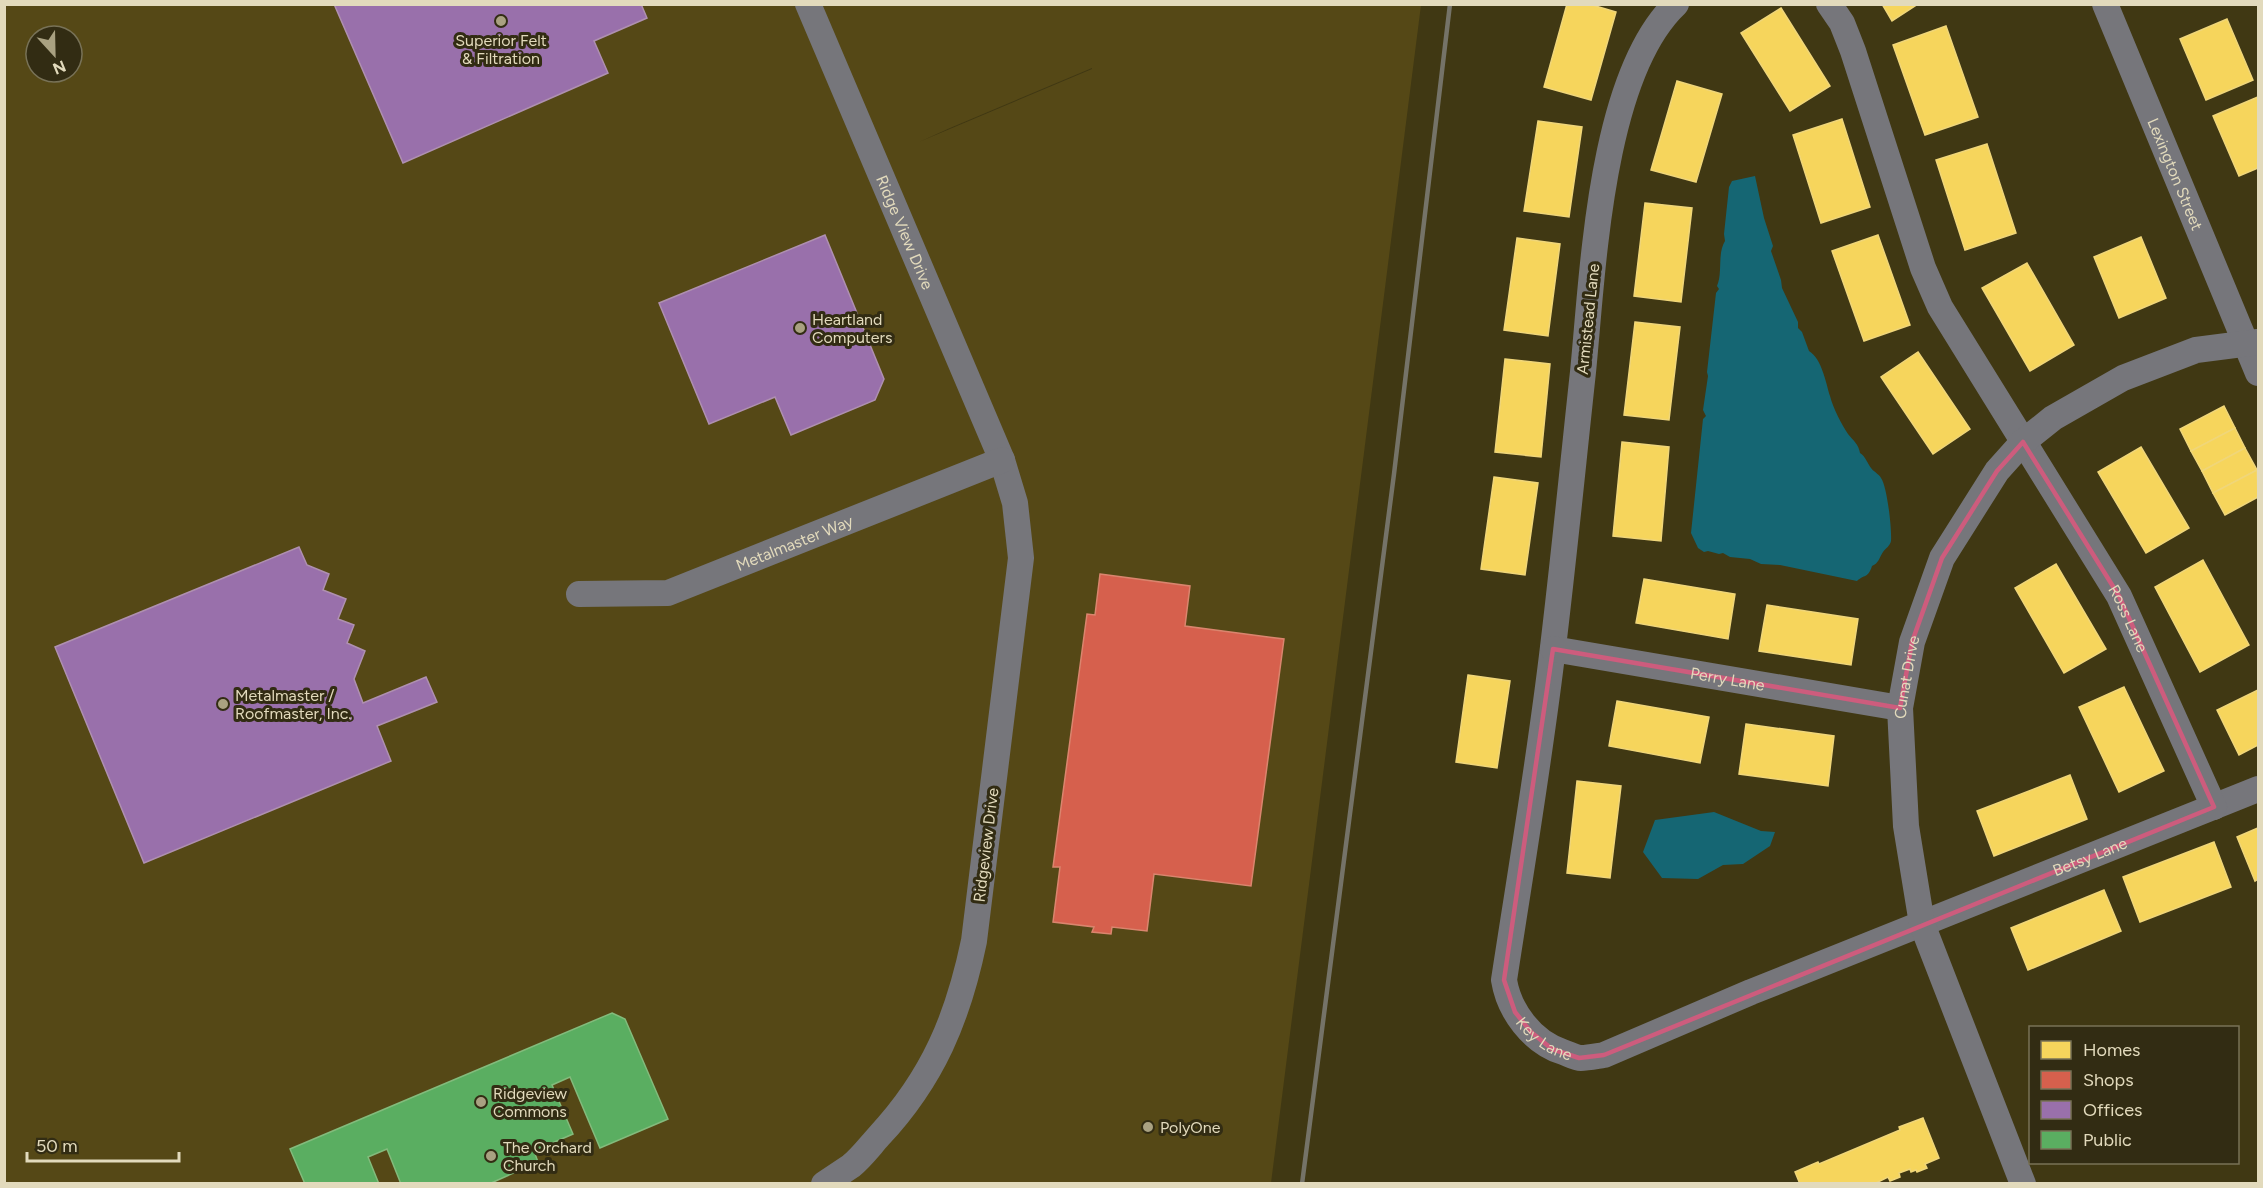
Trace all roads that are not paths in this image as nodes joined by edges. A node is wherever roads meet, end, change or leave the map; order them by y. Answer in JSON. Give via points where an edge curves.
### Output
{"nodes":[{"id":1,"x":808,"y":4,"type":"edge"},
{"id":2,"x":1676,"y":4,"type":"edge"},
{"id":3,"x":1829,"y":4,"type":"edge"},
{"id":4,"x":2106,"y":4,"type":"edge"},
{"id":5,"x":2253,"y":342,"type":"edge"},
{"id":6,"x":2259,"y":373,"type":"edge"},
{"id":7,"x":2023,"y":442,"type":"junction"},
{"id":8,"x":1002,"y":460,"type":"junction"},
{"id":9,"x":579,"y":594,"type":"dead end"},
{"id":10,"x":1553,"y":649,"type":"junction"},
{"id":11,"x":1900,"y":708,"type":"junction"},
{"id":12,"x":2259,"y":789,"type":"edge"},
{"id":13,"x":2214,"y":807,"type":"junction"},
{"id":14,"x":1922,"y":924,"type":"junction"},
{"id":15,"x":2015,"y":1181,"type":"edge"},
{"id":16,"x":824,"y":1184,"type":"edge"}],
"edges":[{"from":1,"to":8,"type":"street","name":"Ridge View Drive"},
{"from":2,"to":10,"type":"street","name":"Armistead Lane","via":[[1653,32],[1633,69],[1610,160],[1599,221]]},
{"from":3,"to":7,"type":"street","via":[[1853,51],[1923,268],[1940,307]]},
{"from":4,"to":5,"type":"street","name":"Lexington Street"},
{"from":5,"to":6,"type":"street"},
{"from":5,"to":7,"type":"street","name":"Cunat Drive","via":[[2196,350],[2123,378],[2053,418]]},
{"from":7,"to":11,"type":"street","name":"Cunat Drive","via":[[1997,471],[1942,558],[1912,642]]},
{"from":7,"to":13,"type":"street","name":"Ross Lane","via":[[2119,596]]},
{"from":8,"to":9,"type":"street","name":"Metalmaster Way","via":[[668,593]]},
{"from":8,"to":16,"type":"street","name":"Ridgeview Drive","via":[[1015,503],[1021,558],[974,941],[965,983],[933,1062],[903,1110],[852,1165]]},
{"from":10,"to":11,"type":"street","name":"Perry Lane"},
{"from":10,"to":14,"type":"street","name":"Key Lane","via":[[1504,980],[1515,1012],[1552,1049],[1579,1058],[1604,1055]]},
{"from":11,"to":14,"type":"street","name":"Cunat Drive","via":[[1906,826]]},
{"from":12,"to":13,"type":"street","name":"Betsy Lane"},
{"from":13,"to":14,"type":"street","name":"Betsy Lane"},
{"from":14,"to":15,"type":"street","name":"Cunat Drive"}]}
